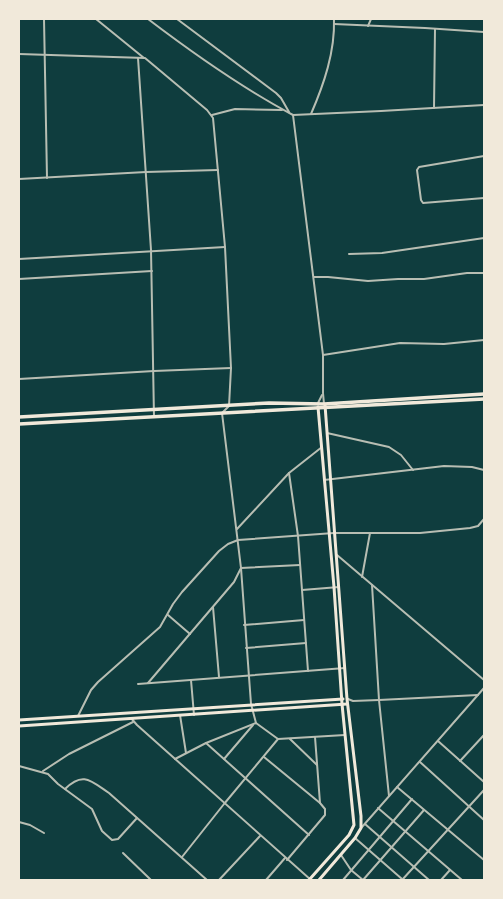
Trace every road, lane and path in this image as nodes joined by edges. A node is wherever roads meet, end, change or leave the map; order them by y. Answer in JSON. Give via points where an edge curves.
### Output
{"nodes":[{"id":1,"x":44,"y":19,"type":"edge"},
{"id":2,"x":96,"y":19,"type":"edge"},
{"id":3,"x":148,"y":19,"type":"edge"},
{"id":4,"x":177,"y":19,"type":"edge"},
{"id":5,"x":334,"y":19,"type":"edge"},
{"id":6,"x":370,"y":19,"type":"edge"},
{"id":7,"x":334,"y":24,"type":"junction"},
{"id":8,"x":368,"y":26,"type":"junction"},
{"id":9,"x":435,"y":28,"type":"junction"},
{"id":10,"x":484,"y":32,"type":"edge"},
{"id":11,"x":19,"y":54,"type":"edge"},
{"id":12,"x":44,"y":55,"type":"junction"},
{"id":13,"x":138,"y":58,"type":"junction"},
{"id":14,"x":145,"y":58,"type":"junction"},
{"id":15,"x":484,"y":105,"type":"edge"},
{"id":16,"x":434,"y":108,"type":"junction"},
{"id":17,"x":284,"y":110,"type":"junction"},
{"id":18,"x":289,"y":113,"type":"junction"},
{"id":19,"x":311,"y":114,"type":"junction"},
{"id":20,"x":212,"y":115,"type":"junction"},
{"id":21,"x":293,"y":115,"type":"junction"},
{"id":22,"x":484,"y":156,"type":"edge"},
{"id":23,"x":218,"y":170,"type":"junction"},
{"id":24,"x":146,"y":172,"type":"junction"},
{"id":25,"x":47,"y":178,"type":"junction"},
{"id":26,"x":19,"y":179,"type":"edge"},
{"id":27,"x":484,"y":198,"type":"edge"},
{"id":28,"x":484,"y":238,"type":"edge"},
{"id":29,"x":224,"y":247,"type":"junction"},
{"id":30,"x":151,"y":250,"type":"junction"},
{"id":31,"x":349,"y":254,"type":"dead end"},
{"id":32,"x":19,"y":259,"type":"edge"},
{"id":33,"x":152,"y":272,"type":"junction"},
{"id":34,"x":484,"y":273,"type":"edge"},
{"id":35,"x":314,"y":277,"type":"junction"},
{"id":36,"x":19,"y":279,"type":"edge"},
{"id":37,"x":484,"y":340,"type":"edge"},
{"id":38,"x":323,"y":355,"type":"junction"},
{"id":39,"x":231,"y":368,"type":"junction"},
{"id":40,"x":154,"y":371,"type":"junction"},
{"id":41,"x":19,"y":380,"type":"edge"},
{"id":42,"x":323,"y":393,"type":"junction"},
{"id":43,"x":484,"y":394,"type":"edge"},
{"id":44,"x":484,"y":399,"type":"edge"},
{"id":45,"x":318,"y":403,"type":"junction"},
{"id":46,"x":324,"y":404,"type":"junction"},
{"id":47,"x":229,"y":406,"type":"junction"},
{"id":48,"x":318,"y":408,"type":"junction"},
{"id":49,"x":325,"y":408,"type":"junction"},
{"id":50,"x":154,"y":410,"type":"junction"},
{"id":51,"x":222,"y":413,"type":"junction"},
{"id":52,"x":19,"y":417,"type":"edge"},
{"id":53,"x":154,"y":417,"type":"junction"},
{"id":54,"x":19,"y":424,"type":"edge"},
{"id":55,"x":327,"y":433,"type":"junction"},
{"id":56,"x":322,"y":447,"type":"junction"},
{"id":57,"x":413,"y":470,"type":"junction"},
{"id":58,"x":484,"y":470,"type":"edge"},
{"id":59,"x":289,"y":473,"type":"junction"},
{"id":60,"x":324,"y":480,"type":"junction"},
{"id":61,"x":330,"y":480,"type":"junction"},
{"id":62,"x":484,"y":519,"type":"edge"},
{"id":63,"x":237,"y":529,"type":"junction"},
{"id":64,"x":330,"y":533,"type":"junction"},
{"id":65,"x":334,"y":533,"type":"junction"},
{"id":66,"x":370,"y":533,"type":"junction"},
{"id":67,"x":298,"y":536,"type":"junction"},
{"id":68,"x":238,"y":540,"type":"junction"},
{"id":69,"x":336,"y":554,"type":"junction"},
{"id":70,"x":300,"y":565,"type":"junction"},
{"id":71,"x":241,"y":568,"type":"junction"},
{"id":72,"x":362,"y":577,"type":"junction"},
{"id":73,"x":372,"y":585,"type":"junction"},
{"id":74,"x":334,"y":587,"type":"junction"},
{"id":75,"x":339,"y":587,"type":"junction"},
{"id":76,"x":302,"y":590,"type":"junction"},
{"id":77,"x":213,"y":607,"type":"junction"},
{"id":78,"x":168,"y":615,"type":"junction"},
{"id":79,"x":304,"y":620,"type":"junction"},
{"id":80,"x":244,"y":625,"type":"junction"},
{"id":81,"x":190,"y":634,"type":"junction"},
{"id":82,"x":306,"y":643,"type":"junction"},
{"id":83,"x":246,"y":648,"type":"junction"},
{"id":84,"x":345,"y":668,"type":"junction"},
{"id":85,"x":339,"y":669,"type":"junction"},
{"id":86,"x":308,"y":671,"type":"junction"},
{"id":87,"x":248,"y":675,"type":"junction"},
{"id":88,"x":219,"y":677,"type":"junction"},
{"id":89,"x":191,"y":680,"type":"junction"},
{"id":90,"x":484,"y":680,"type":"edge"},
{"id":91,"x":148,"y":683,"type":"junction"},
{"id":92,"x":138,"y":684,"type":"dead end"},
{"id":93,"x":484,"y":688,"type":"edge"},
{"id":94,"x":478,"y":695,"type":"junction"},
{"id":95,"x":342,"y":699,"type":"junction"},
{"id":96,"x":346,"y":699,"type":"junction"},
{"id":97,"x":353,"y":700,"type":"junction"},
{"id":98,"x":379,"y":700,"type":"junction"},
{"id":99,"x":251,"y":704,"type":"junction"},
{"id":100,"x":342,"y":704,"type":"junction"},
{"id":101,"x":347,"y":704,"type":"junction"},
{"id":102,"x":194,"y":708,"type":"junction"},
{"id":103,"x":252,"y":711,"type":"junction"},
{"id":104,"x":194,"y":714,"type":"junction"},
{"id":105,"x":180,"y":715,"type":"junction"},
{"id":106,"x":78,"y":716,"type":"junction"},
{"id":107,"x":19,"y":720,"type":"edge"},
{"id":108,"x":132,"y":720,"type":"junction"},
{"id":109,"x":255,"y":723,"type":"junction"},
{"id":110,"x":19,"y":726,"type":"edge"},
{"id":111,"x":345,"y":735,"type":"junction"},
{"id":112,"x":484,"y":735,"type":"edge"},
{"id":113,"x":315,"y":737,"type":"junction"},
{"id":114,"x":289,"y":738,"type":"junction"},
{"id":115,"x":278,"y":739,"type":"junction"},
{"id":116,"x":438,"y":741,"type":"junction"},
{"id":117,"x":206,"y":743,"type":"junction"},
{"id":118,"x":186,"y":753,"type":"junction"},
{"id":119,"x":264,"y":757,"type":"junction"},
{"id":120,"x":175,"y":759,"type":"junction"},
{"id":121,"x":224,"y":759,"type":"junction"},
{"id":122,"x":460,"y":761,"type":"junction"},
{"id":123,"x":419,"y":762,"type":"junction"},
{"id":124,"x":19,"y":766,"type":"edge"},
{"id":125,"x":318,"y":766,"type":"junction"},
{"id":126,"x":43,"y":772,"type":"junction"},
{"id":127,"x":246,"y":778,"type":"junction"},
{"id":128,"x":484,"y":782,"type":"edge"},
{"id":129,"x":397,"y":787,"type":"junction"},
{"id":130,"x":65,"y":789,"type":"junction"},
{"id":131,"x":484,"y":790,"type":"edge"},
{"id":132,"x":389,"y":796,"type":"junction"},
{"id":133,"x":412,"y":799,"type":"junction"},
{"id":134,"x":320,"y":803,"type":"junction"},
{"id":135,"x":224,"y":804,"type":"junction"},
{"id":136,"x":469,"y":807,"type":"junction"},
{"id":137,"x":378,"y":808,"type":"junction"},
{"id":138,"x":424,"y":810,"type":"junction"},
{"id":139,"x":137,"y":818,"type":"junction"},
{"id":140,"x":484,"y":820,"type":"edge"},
{"id":141,"x":393,"y":821,"type":"junction"},
{"id":142,"x":19,"y":822,"type":"edge"},
{"id":143,"x":365,"y":824,"type":"junction"},
{"id":144,"x":361,"y":828,"type":"junction"},
{"id":145,"x":448,"y":830,"type":"junction"},
{"id":146,"x":405,"y":831,"type":"junction"},
{"id":147,"x":44,"y":833,"type":"dead end"},
{"id":148,"x":309,"y":835,"type":"junction"},
{"id":149,"x":260,"y":836,"type":"junction"},
{"id":150,"x":380,"y":837,"type":"junction"},
{"id":151,"x":355,"y":838,"type":"junction"},
{"id":152,"x":392,"y":847,"type":"junction"},
{"id":153,"x":369,"y":850,"type":"junction"},
{"id":154,"x":429,"y":851,"type":"junction"},
{"id":155,"x":123,"y":853,"type":"dead end"},
{"id":156,"x":341,"y":855,"type":"junction"},
{"id":157,"x":182,"y":857,"type":"junction"},
{"id":158,"x":286,"y":859,"type":"junction"},
{"id":159,"x":380,"y":860,"type":"junction"},
{"id":160,"x":484,"y":860,"type":"edge"},
{"id":161,"x":414,"y":867,"type":"junction"},
{"id":162,"x":351,"y":870,"type":"junction"},
{"id":163,"x":450,"y":870,"type":"junction"},
{"id":164,"x":152,"y":880,"type":"edge"},
{"id":165,"x":207,"y":880,"type":"edge"},
{"id":166,"x":219,"y":880,"type":"edge"},
{"id":167,"x":266,"y":880,"type":"edge"},
{"id":168,"x":310,"y":880,"type":"edge"},
{"id":169,"x":319,"y":880,"type":"edge"},
{"id":170,"x":343,"y":880,"type":"edge"},
{"id":171,"x":403,"y":880,"type":"edge"},
{"id":172,"x":428,"y":880,"type":"edge"},
{"id":173,"x":441,"y":880,"type":"edge"},
{"id":174,"x":462,"y":880,"type":"edge"}],
"edges":[{"from":1,"to":12,"type":"street"},
{"from":2,"to":14,"type":"street"},
{"from":3,"to":17,"type":"street","via":[[183,46]]},
{"from":4,"to":18,"type":"street","via":[[281,98]]},
{"from":5,"to":7,"type":"street"},
{"from":6,"to":8,"type":"street"},
{"from":7,"to":8,"type":"street"},
{"from":7,"to":19,"type":"street","via":[[328,68]]},
{"from":8,"to":9,"type":"street"},
{"from":9,"to":10,"type":"street"},
{"from":9,"to":16,"type":"street"},
{"from":11,"to":12,"type":"street"},
{"from":12,"to":13,"type":"street"},
{"from":12,"to":25,"type":"street"},
{"from":13,"to":14,"type":"street"},
{"from":13,"to":24,"type":"street"},
{"from":14,"to":20,"type":"street"},
{"from":15,"to":16,"type":"street"},
{"from":16,"to":19,"type":"street"},
{"from":17,"to":18,"type":"street"},
{"from":17,"to":20,"type":"street","via":[[235,109]]},
{"from":18,"to":21,"type":"street"},
{"from":19,"to":21,"type":"street"},
{"from":20,"to":23,"type":"street"},
{"from":21,"to":35,"type":"street"},
{"from":22,"to":27,"type":"street","via":[[419,167],[417,170],[423,203]]},
{"from":23,"to":24,"type":"street"},
{"from":23,"to":29,"type":"street"},
{"from":24,"to":25,"type":"street"},
{"from":24,"to":30,"type":"street"},
{"from":25,"to":26,"type":"street"},
{"from":28,"to":31,"type":"street","via":[[388,252]]},
{"from":29,"to":30,"type":"street"},
{"from":29,"to":39,"type":"street"},
{"from":30,"to":32,"type":"street"},
{"from":30,"to":33,"type":"street"},
{"from":33,"to":36,"type":"street"},
{"from":33,"to":40,"type":"street"},
{"from":34,"to":35,"type":"street","via":[[368,281]]},
{"from":35,"to":38,"type":"street"},
{"from":37,"to":38,"type":"street","via":[[444,344],[400,343]]},
{"from":38,"to":42,"type":"street"},
{"from":39,"to":40,"type":"street"},
{"from":39,"to":47,"type":"street"},
{"from":40,"to":41,"type":"street"},
{"from":40,"to":50,"type":"street"},
{"from":42,"to":45,"type":"street"},
{"from":42,"to":46,"type":"street"},
{"from":43,"to":46,"type":"highway"},
{"from":44,"to":49,"type":"highway"},
{"from":45,"to":46,"type":"highway"},
{"from":45,"to":47,"type":"highway"},
{"from":45,"to":48,"type":"main road"},
{"from":46,"to":49,"type":"main road"},
{"from":47,"to":50,"type":"highway"},
{"from":47,"to":51,"type":"street"},
{"from":48,"to":49,"type":"highway"},
{"from":48,"to":51,"type":"highway"},
{"from":48,"to":56,"type":"main road"},
{"from":49,"to":55,"type":"main road"},
{"from":50,"to":52,"type":"highway"},
{"from":50,"to":53,"type":"street"},
{"from":51,"to":53,"type":"highway"},
{"from":51,"to":63,"type":"street"},
{"from":53,"to":54,"type":"highway"},
{"from":55,"to":57,"type":"street","via":[[389,447],[401,455]]},
{"from":55,"to":61,"type":"main road"},
{"from":56,"to":59,"type":"street"},
{"from":56,"to":60,"type":"main road"},
{"from":57,"to":58,"type":"street","via":[[444,466]]},
{"from":57,"to":61,"type":"street"},
{"from":59,"to":63,"type":"street"},
{"from":59,"to":67,"type":"street"},
{"from":60,"to":61,"type":"street"},
{"from":60,"to":64,"type":"main road"},
{"from":61,"to":65,"type":"main road"},
{"from":62,"to":66,"type":"street","via":[[478,526],[470,528],[420,533]]},
{"from":63,"to":68,"type":"street"},
{"from":64,"to":65,"type":"street"},
{"from":64,"to":67,"type":"street"},
{"from":64,"to":74,"type":"main road"},
{"from":65,"to":66,"type":"street"},
{"from":65,"to":69,"type":"main road"},
{"from":66,"to":72,"type":"street"},
{"from":67,"to":68,"type":"street"},
{"from":67,"to":70,"type":"street"},
{"from":68,"to":71,"type":"street"},
{"from":68,"to":78,"type":"street","via":[[219,551],[182,592]]},
{"from":69,"to":72,"type":"street"},
{"from":69,"to":75,"type":"main road"},
{"from":70,"to":71,"type":"street"},
{"from":70,"to":76,"type":"street"},
{"from":71,"to":77,"type":"street","via":[[234,582]]},
{"from":71,"to":80,"type":"street"},
{"from":72,"to":73,"type":"street"},
{"from":73,"to":90,"type":"street"},
{"from":73,"to":98,"type":"street"},
{"from":74,"to":75,"type":"street"},
{"from":74,"to":76,"type":"street"},
{"from":74,"to":85,"type":"main road"},
{"from":75,"to":84,"type":"main road"},
{"from":76,"to":79,"type":"street"},
{"from":77,"to":81,"type":"street"},
{"from":77,"to":88,"type":"street"},
{"from":78,"to":81,"type":"street"},
{"from":78,"to":106,"type":"street","via":[[160,627],[98,682]]},
{"from":79,"to":80,"type":"street"},
{"from":79,"to":82,"type":"street"},
{"from":80,"to":83,"type":"street"},
{"from":81,"to":91,"type":"street"},
{"from":82,"to":83,"type":"street"},
{"from":82,"to":86,"type":"street"},
{"from":83,"to":87,"type":"street"},
{"from":84,"to":85,"type":"street"},
{"from":84,"to":96,"type":"main road"},
{"from":85,"to":86,"type":"street"},
{"from":85,"to":95,"type":"main road"},
{"from":86,"to":87,"type":"street"},
{"from":87,"to":88,"type":"street"},
{"from":87,"to":99,"type":"street"},
{"from":88,"to":89,"type":"street"},
{"from":89,"to":91,"type":"street"},
{"from":89,"to":102,"type":"street"},
{"from":91,"to":92,"type":"street"},
{"from":93,"to":94,"type":"street"},
{"from":94,"to":98,"type":"street"},
{"from":94,"to":116,"type":"street"},
{"from":95,"to":96,"type":"main road"},
{"from":95,"to":99,"type":"main road"},
{"from":95,"to":100,"type":"main road"},
{"from":96,"to":97,"type":"street"},
{"from":96,"to":101,"type":"main road"},
{"from":97,"to":98,"type":"street"},
{"from":97,"to":101,"type":"street"},
{"from":98,"to":132,"type":"street"},
{"from":99,"to":102,"type":"main road"},
{"from":99,"to":103,"type":"street"},
{"from":100,"to":101,"type":"main road"},
{"from":100,"to":103,"type":"main road"},
{"from":100,"to":111,"type":"main road"},
{"from":101,"to":144,"type":"main road"},
{"from":102,"to":104,"type":"street"},
{"from":102,"to":106,"type":"main road"},
{"from":103,"to":104,"type":"main road"},
{"from":103,"to":109,"type":"street"},
{"from":104,"to":105,"type":"main road"},
{"from":105,"to":108,"type":"main road"},
{"from":105,"to":118,"type":"street"},
{"from":106,"to":107,"type":"main road"},
{"from":108,"to":110,"type":"main road"},
{"from":108,"to":120,"type":"street"},
{"from":108,"to":126,"type":"street","via":[[69,754]]},
{"from":109,"to":115,"type":"street"},
{"from":109,"to":117,"type":"street"},
{"from":109,"to":121,"type":"street"},
{"from":111,"to":113,"type":"street"},
{"from":111,"to":168,"type":"main road","via":[[354,825],[350,835]]},
{"from":112,"to":122,"type":"street"},
{"from":113,"to":114,"type":"street"},
{"from":113,"to":125,"type":"street"},
{"from":114,"to":115,"type":"street"},
{"from":114,"to":125,"type":"street"},
{"from":115,"to":119,"type":"street"},
{"from":116,"to":122,"type":"street"},
{"from":116,"to":123,"type":"street"},
{"from":117,"to":118,"type":"street"},
{"from":117,"to":121,"type":"street"},
{"from":118,"to":120,"type":"street"},
{"from":119,"to":127,"type":"street"},
{"from":119,"to":134,"type":"street"},
{"from":120,"to":135,"type":"street"},
{"from":121,"to":127,"type":"street"},
{"from":122,"to":128,"type":"street"},
{"from":123,"to":129,"type":"street"},
{"from":123,"to":136,"type":"street"},
{"from":124,"to":126,"type":"street"},
{"from":125,"to":134,"type":"street"},
{"from":126,"to":130,"type":"street"},
{"from":127,"to":135,"type":"street"},
{"from":127,"to":148,"type":"street"},
{"from":129,"to":132,"type":"street"},
{"from":129,"to":133,"type":"street"},
{"from":130,"to":139,"type":"street","via":[[72,782],[88,780],[109,793]]},
{"from":130,"to":139,"type":"street","via":[[92,809],[102,831],[112,840],[118,839]]},
{"from":131,"to":136,"type":"street"},
{"from":132,"to":137,"type":"street"},
{"from":133,"to":138,"type":"street"},
{"from":133,"to":141,"type":"street"},
{"from":134,"to":148,"type":"street","via":[[326,809],[325,815]]},
{"from":135,"to":149,"type":"street"},
{"from":135,"to":157,"type":"street"},
{"from":136,"to":140,"type":"street"},
{"from":136,"to":145,"type":"street"},
{"from":137,"to":141,"type":"street"},
{"from":137,"to":143,"type":"street"},
{"from":138,"to":145,"type":"street"},
{"from":138,"to":146,"type":"street"},
{"from":139,"to":157,"type":"street"},
{"from":141,"to":146,"type":"street"},
{"from":141,"to":150,"type":"street"},
{"from":142,"to":147,"type":"street"},
{"from":143,"to":144,"type":"street"},
{"from":143,"to":150,"type":"street"},
{"from":144,"to":151,"type":"main road"},
{"from":145,"to":154,"type":"street"},
{"from":145,"to":160,"type":"street"},
{"from":146,"to":152,"type":"street"},
{"from":146,"to":154,"type":"street"},
{"from":148,"to":158,"type":"street"},
{"from":149,"to":158,"type":"street"},
{"from":149,"to":166,"type":"street"},
{"from":150,"to":152,"type":"street"},
{"from":150,"to":153,"type":"street"},
{"from":151,"to":153,"type":"street"},
{"from":151,"to":156,"type":"main road"},
{"from":152,"to":159,"type":"street"},
{"from":152,"to":161,"type":"street"},
{"from":153,"to":159,"type":"street"},
{"from":153,"to":162,"type":"street"},
{"from":154,"to":161,"type":"street"},
{"from":154,"to":163,"type":"street"},
{"from":155,"to":164,"type":"street"},
{"from":156,"to":162,"type":"street"},
{"from":156,"to":169,"type":"main road"},
{"from":157,"to":165,"type":"street"},
{"from":158,"to":167,"type":"street"},
{"from":158,"to":168,"type":"street"},
{"from":159,"to":162,"type":"street","via":[[363,880]]},
{"from":159,"to":171,"type":"street"},
{"from":161,"to":171,"type":"street"},
{"from":161,"to":172,"type":"street"},
{"from":162,"to":170,"type":"street"},
{"from":163,"to":173,"type":"street"},
{"from":163,"to":174,"type":"street"}]}
